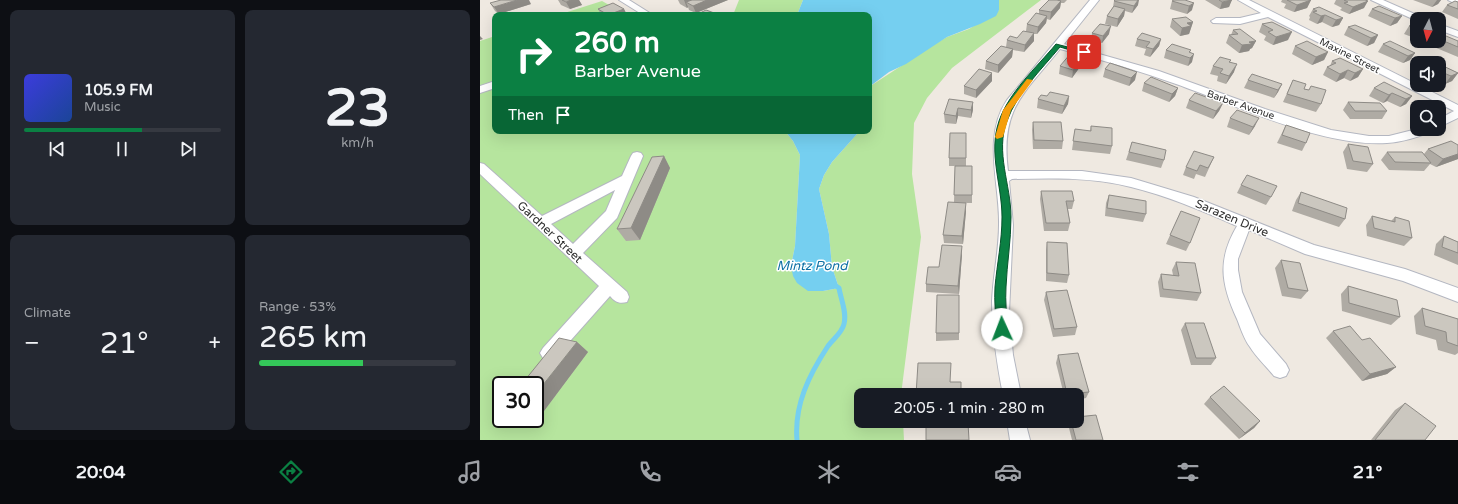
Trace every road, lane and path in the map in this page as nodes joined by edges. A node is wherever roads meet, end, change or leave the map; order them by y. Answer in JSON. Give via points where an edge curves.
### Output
{"nodes":[{"id":1,"x":623,"y":0,"type":"edge"},
{"id":2,"x":1095,"y":0,"type":"edge"},
{"id":3,"x":1242,"y":0,"type":"edge"},
{"id":4,"x":1375,"y":0,"type":"edge"},
{"id":5,"x":1452,"y":0,"type":"edge"},
{"id":6,"x":1458,"y":2,"type":"edge"},
{"id":7,"x":644,"y":12,"type":"edge"},
{"id":8,"x":1268,"y":14,"type":"junction"},
{"id":9,"x":1410,"y":14,"type":"edge"},
{"id":10,"x":1216,"y":21,"type":"dead end"},
{"id":11,"x":1446,"y":29,"type":"edge"},
{"id":12,"x":1458,"y":34,"type":"edge"},
{"id":13,"x":1058,"y":45,"type":"junction"},
{"id":14,"x":492,"y":85,"type":"edge"},
{"id":15,"x":480,"y":90,"type":"edge"},
{"id":16,"x":1458,"y":109,"type":"edge"},
{"id":17,"x":1458,"y":114,"type":"edge"},
{"id":18,"x":1446,"y":120,"type":"edge"},
{"id":19,"x":1410,"y":136,"type":"edge"},
{"id":20,"x":637,"y":156,"type":"dead end"},
{"id":21,"x":480,"y":167,"type":"edge"},
{"id":22,"x":627,"y":179,"type":"junction"},
{"id":23,"x":1002,"y":179,"type":"junction"},
{"id":24,"x":541,"y":223,"type":"junction"},
{"id":25,"x":1245,"y":224,"type":"junction"},
{"id":26,"x":574,"y":253,"type":"junction"},
{"id":27,"x":1458,"y":295,"type":"edge"},
{"id":28,"x":546,"y":356,"type":"edge"},
{"id":29,"x":1280,"y":370,"type":"dead end"},
{"id":30,"x":1011,"y":388,"type":"edge"},
{"id":31,"x":1017,"y":428,"type":"edge"},
{"id":32,"x":1020,"y":440,"type":"edge"}],
"edges":[{"from":1,"to":7,"type":"street"},
{"from":2,"to":13,"type":"street"},
{"from":3,"to":8,"type":"street","name":"Maxine Street"},
{"from":4,"to":9,"type":"street"},
{"from":5,"to":6,"type":"street"},
{"from":8,"to":10,"type":"street","via":[[1240,21]]},
{"from":8,"to":16,"type":"street","name":"Maxine Street"},
{"from":11,"to":12,"type":"street"},
{"from":13,"to":19,"type":"street","name":"Barber Avenue","via":[[1139,68],[1225,100],[1330,134],[1362,139]]},
{"from":13,"to":23,"type":"street","via":[[1007,110],[999,140]]},
{"from":14,"to":15,"type":"street"},
{"from":17,"to":18,"type":"street"},
{"from":20,"to":22,"type":"street"},
{"from":21,"to":24,"type":"street","name":"Gardner Street"},
{"from":22,"to":24,"type":"street"},
{"from":22,"to":26,"type":"street","via":[[612,214]]},
{"from":23,"to":25,"type":"street","name":"Sarazen Drive","via":[[1010,176],[1058,174],[1107,178],[1163,191]]},
{"from":23,"to":30,"type":"street","via":[[1006,216],[1000,287],[1002,329]]},
{"from":24,"to":26,"type":"street","name":"Gardner Street"},
{"from":25,"to":27,"type":"street","name":"Sarazen Drive","via":[[1310,250],[1405,275]]},
{"from":25,"to":29,"type":"street","via":[[1235,240],[1230,259],[1233,288],[1256,342]]},
{"from":26,"to":28,"type":"street","name":"Gardner Street","via":[[615,292]]},
{"from":31,"to":32,"type":"street"}]}
